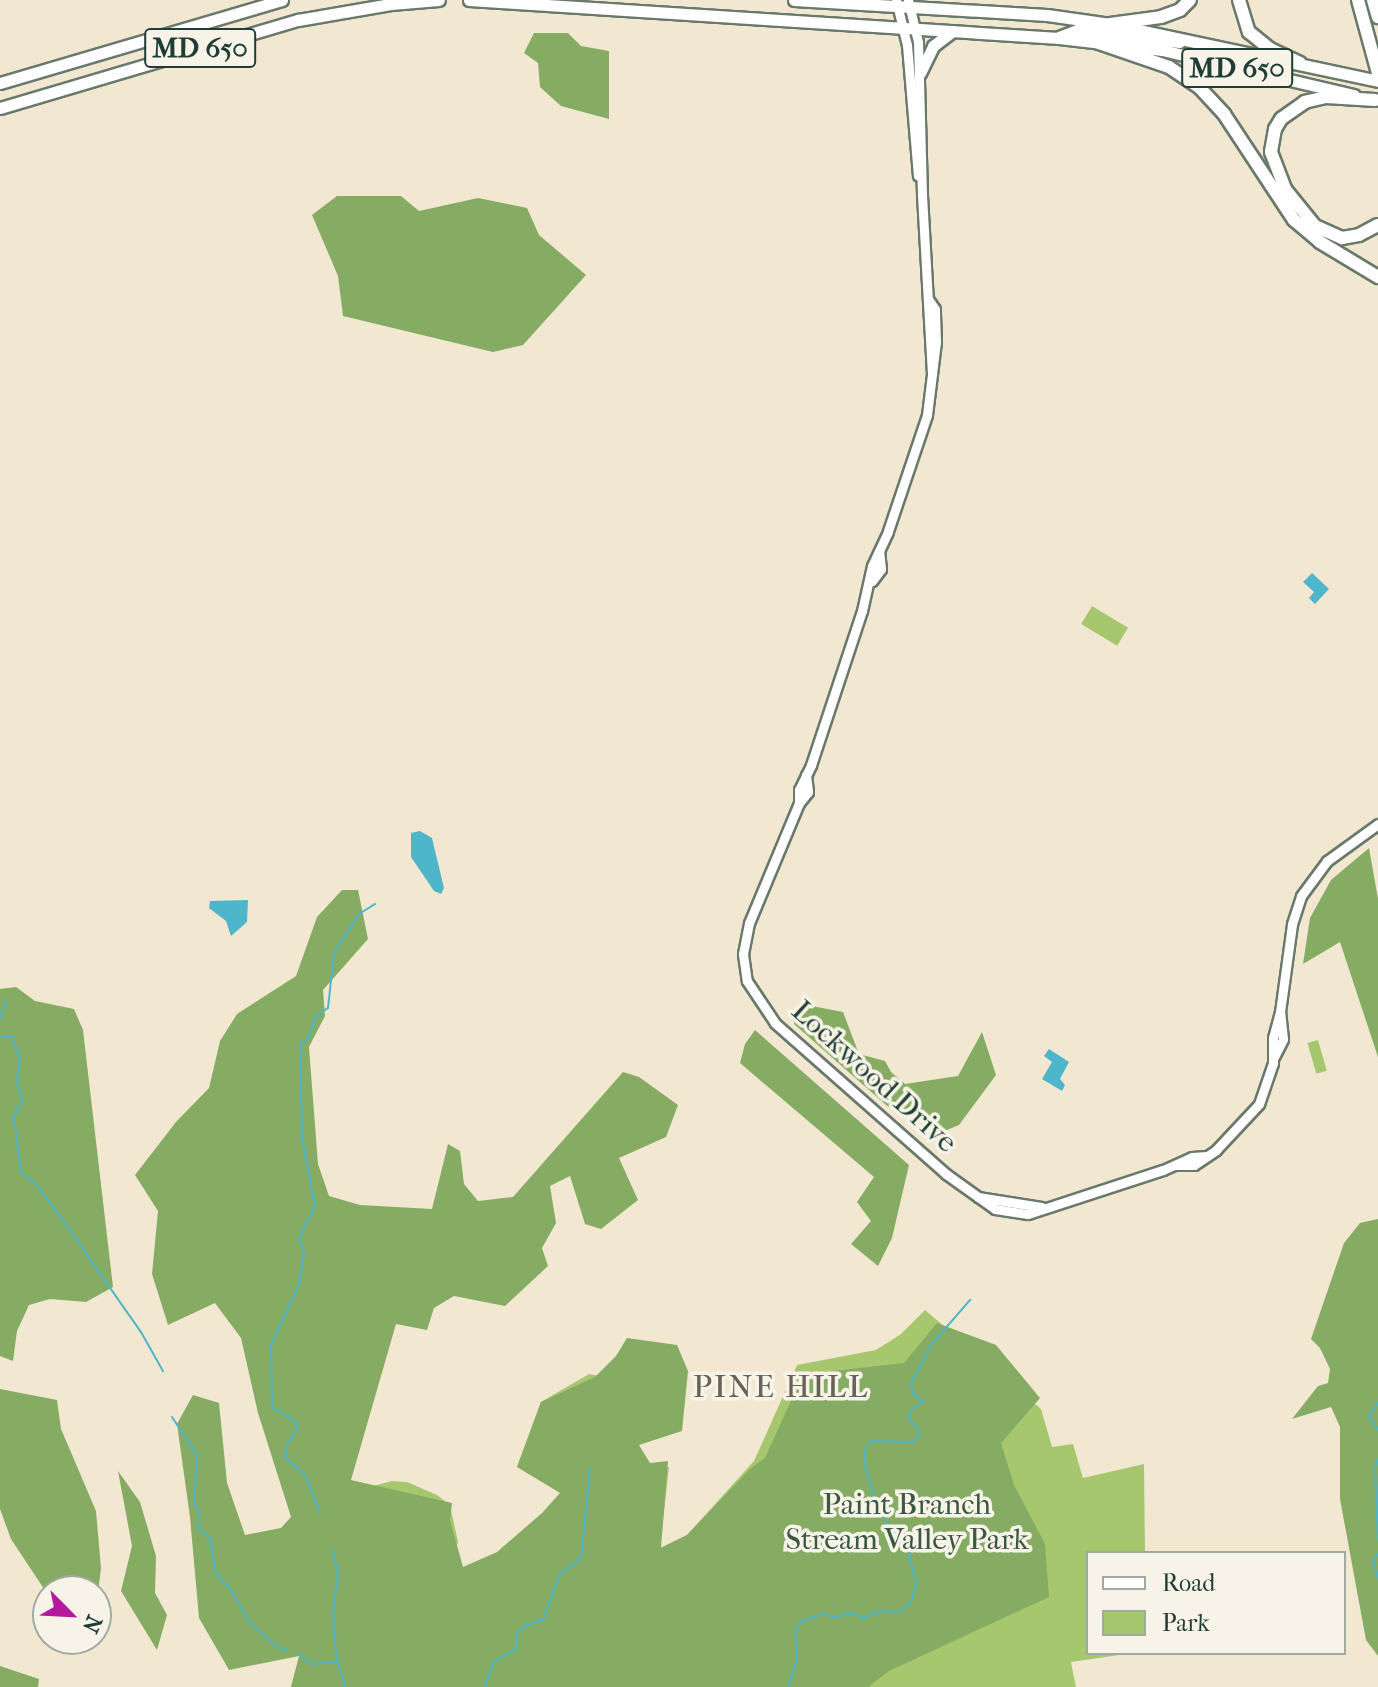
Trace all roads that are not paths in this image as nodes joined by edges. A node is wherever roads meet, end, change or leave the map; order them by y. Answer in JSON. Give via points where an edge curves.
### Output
{"nodes":[{"id":1,"x":282,"y":0,"type":"edge"},
{"id":2,"x":439,"y":0,"type":"edge"},
{"id":3,"x":469,"y":0,"type":"edge"},
{"id":4,"x":794,"y":0,"type":"edge"},
{"id":5,"x":1190,"y":0,"type":"edge"},
{"id":6,"x":1239,"y":0,"type":"edge"},
{"id":7,"x":1356,"y":0,"type":"edge"},
{"id":8,"x":1373,"y":0,"type":"edge"},
{"id":9,"x":868,"y":3,"type":"edge"},
{"id":10,"x":902,"y":3,"type":"edge"},
{"id":11,"x":1378,"y":17,"type":"edge"},
{"id":12,"x":1110,"y":24,"type":"junction"},
{"id":13,"x":910,"y":27,"type":"junction"},
{"id":14,"x":954,"y":30,"type":"junction"},
{"id":15,"x":1059,"y":38,"type":"junction"},
{"id":16,"x":1099,"y":43,"type":"junction"},
{"id":17,"x":1216,"y":43,"type":"junction"},
{"id":18,"x":1300,"y":63,"type":"junction"},
{"id":19,"x":920,"y":73,"type":"junction"},
{"id":20,"x":1378,"y":73,"type":"edge"},
{"id":21,"x":1378,"y":81,"type":"edge"},
{"id":22,"x":0,"y":83,"type":"edge"},
{"id":23,"x":1376,"y":100,"type":"edge"},
{"id":24,"x":0,"y":108,"type":"edge"},
{"id":25,"x":922,"y":195,"type":"junction"},
{"id":26,"x":1378,"y":225,"type":"edge"},
{"id":27,"x":1378,"y":277,"type":"edge"},
{"id":28,"x":1378,"y":824,"type":"edge"}],
"edges":[{"from":1,"to":22,"type":"main road","number":"MD 650"},
{"from":2,"to":24,"type":"main road","number":"MD 650","via":[[298,20]]},
{"from":3,"to":13,"type":"main road","number":"MD 650"},
{"from":4,"to":9,"type":"main road","number":"MD 650"},
{"from":5,"to":12,"type":"highway","via":[[1161,17]]},
{"from":6,"to":18,"type":"highway","via":[[1249,32]]},
{"from":7,"to":20,"type":"highway"},
{"from":8,"to":11,"type":"highway"},
{"from":9,"to":10,"type":"main road","number":"MD 650"},
{"from":10,"to":12,"type":"main road","number":"MD 650"},
{"from":10,"to":13,"type":"street","name":"Lockwood Drive"},
{"from":12,"to":17,"type":"main road","number":"MD 650"},
{"from":13,"to":14,"type":"main road","number":"MD 650"},
{"from":13,"to":19,"type":"street","name":"Lockwood Drive"},
{"from":13,"to":25,"type":"street","name":"Lockwood Drive","via":[[914,155]]},
{"from":14,"to":15,"type":"main road","number":"MD 650"},
{"from":14,"to":19,"type":"main road","via":[[933,46]]},
{"from":15,"to":16,"type":"main road","number":"MD 650"},
{"from":15,"to":17,"type":"main road","via":[[1077,30],[1160,42]]},
{"from":16,"to":23,"type":"main road","number":"MD 650","via":[[1162,50]]},
{"from":16,"to":27,"type":"highway","via":[[1169,67],[1199,87],[1224,114],[1294,220]]},
{"from":17,"to":18,"type":"main road","number":"MD 650"},
{"from":18,"to":21,"type":"main road","number":"MD 650"},
{"from":19,"to":25,"type":"street","name":"Lockwood Drive"},
{"from":23,"to":26,"type":"highway","via":[[1326,97],[1305,102],[1281,119],[1271,152],[1285,189],[1315,226],[1351,238]]},
{"from":25,"to":28,"type":"street","name":"Lockwood Drive","via":[[933,376],[927,415],[879,551],[881,569],[870,584],[806,775],[808,792],[749,923],[743,954],[747,981],[775,1023],[946,1174],[995,1209],[1019,1214],[1174,1165],[1194,1165],[1245,1123],[1259,1104],[1283,1039],[1280,1012],[1301,896],[1327,861]]}]}
